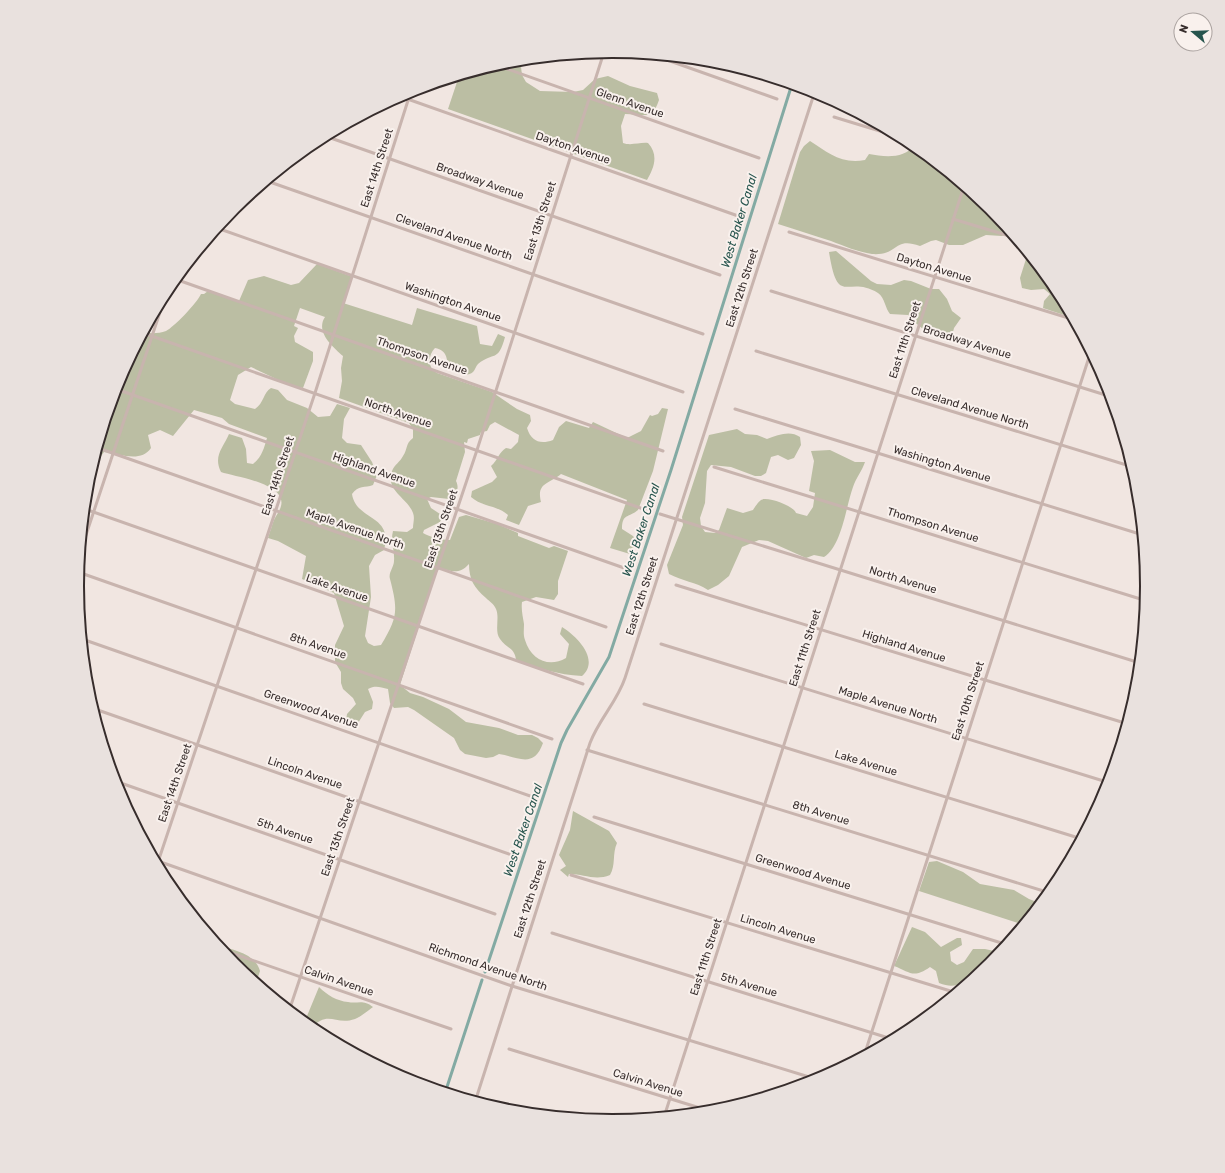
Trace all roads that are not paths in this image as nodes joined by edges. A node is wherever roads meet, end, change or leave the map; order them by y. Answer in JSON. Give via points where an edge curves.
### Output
{"nodes":[{"id":1,"x":602,"y":58,"type":"edge"},
{"id":2,"x":673,"y":62,"type":"edge"},
{"id":3,"x":506,"y":69,"type":"edge"},
{"id":4,"x":813,"y":97,"type":"edge"},
{"id":5,"x":589,"y":98,"type":"junction"},
{"id":6,"x":777,"y":99,"type":"dead end"},
{"id":7,"x":408,"y":100,"type":"joint"},
{"id":8,"x":834,"y":117,"type":"dead end"},
{"id":9,"x":881,"y":131,"type":"edge"},
{"id":10,"x":333,"y":139,"type":"edge"},
{"id":11,"x":570,"y":156,"type":"junction"},
{"id":12,"x":390,"y":158,"type":"junction"},
{"id":13,"x":759,"y":158,"type":"dead end"},
{"id":14,"x":272,"y":183,"type":"edge"},
{"id":15,"x":963,"y":190,"type":"edge"},
{"id":16,"x":552,"y":216,"type":"junction"},
{"id":17,"x":741,"y":216,"type":"dead end"},
{"id":18,"x":371,"y":217,"type":"junction"},
{"id":19,"x":953,"y":219,"type":"junction"},
{"id":20,"x":223,"y":230,"type":"edge"},
{"id":21,"x":789,"y":232,"type":"dead end"},
{"id":22,"x":1008,"y":235,"type":"edge"},
{"id":23,"x":533,"y":274,"type":"junction"},
{"id":24,"x":720,"y":274,"type":"dead end"},
{"id":25,"x":352,"y":276,"type":"junction"},
{"id":26,"x":934,"y":277,"type":"junction"},
{"id":27,"x":181,"y":281,"type":"edge"},
{"id":28,"x":771,"y":291,"type":"dead end"},
{"id":29,"x":160,"y":314,"type":"edge"},
{"id":30,"x":1067,"y":318,"type":"edge"},
{"id":31,"x":514,"y":333,"type":"junction"},
{"id":32,"x":703,"y":334,"type":"dead end"},
{"id":33,"x":148,"y":335,"type":"edge"},
{"id":34,"x":334,"y":335,"type":"junction"},
{"id":35,"x":916,"y":336,"type":"junction"},
{"id":36,"x":153,"y":337,"type":"junction"},
{"id":37,"x":756,"y":351,"type":"dead end"},
{"id":38,"x":1089,"y":358,"type":"edge"},
{"id":39,"x":1080,"y":386,"type":"junction"},
{"id":40,"x":121,"y":391,"type":"edge"},
{"id":41,"x":496,"y":392,"type":"junction"},
{"id":42,"x":683,"y":392,"type":"dead end"},
{"id":43,"x":315,"y":393,"type":"junction"},
{"id":44,"x":1105,"y":394,"type":"edge"},
{"id":45,"x":133,"y":395,"type":"junction"},
{"id":46,"x":896,"y":395,"type":"junction"},
{"id":47,"x":735,"y":409,"type":"dead end"},
{"id":48,"x":1060,"y":445,"type":"junction"},
{"id":49,"x":102,"y":450,"type":"edge"},
{"id":50,"x":477,"y":450,"type":"junction"},
{"id":51,"x":663,"y":451,"type":"dead end"},
{"id":52,"x":295,"y":452,"type":"junction"},
{"id":53,"x":877,"y":453,"type":"junction"},
{"id":54,"x":114,"y":454,"type":"junction"},
{"id":55,"x":1127,"y":465,"type":"edge"},
{"id":56,"x":714,"y":467,"type":"dead end"},
{"id":57,"x":1041,"y":504,"type":"junction"},
{"id":58,"x":457,"y":509,"type":"junction"},
{"id":59,"x":276,"y":510,"type":"junction"},
{"id":60,"x":646,"y":510,"type":"dead end"},
{"id":61,"x":90,"y":511,"type":"edge"},
{"id":62,"x":94,"y":512,"type":"junction"},
{"id":63,"x":858,"y":512,"type":"junction"},
{"id":64,"x":660,"y":514,"type":"dead end"},
{"id":65,"x":676,"y":520,"type":"junction"},
{"id":66,"x":87,"y":531,"type":"edge"},
{"id":67,"x":1138,"y":533,"type":"edge"},
{"id":68,"x":1022,"y":562,"type":"junction"},
{"id":69,"x":438,"y":567,"type":"junction"},
{"id":70,"x":256,"y":569,"type":"junction"},
{"id":71,"x":627,"y":569,"type":"dead end"},
{"id":72,"x":839,"y":570,"type":"junction"},
{"id":73,"x":84,"y":574,"type":"edge"},
{"id":74,"x":676,"y":585,"type":"dead end"},
{"id":75,"x":1141,"y":598,"type":"edge"},
{"id":76,"x":1004,"y":621,"type":"junction"},
{"id":77,"x":418,"y":626,"type":"junction"},
{"id":78,"x":237,"y":627,"type":"junction"},
{"id":79,"x":606,"y":627,"type":"dead end"},
{"id":80,"x":821,"y":629,"type":"junction"},
{"id":81,"x":87,"y":641,"type":"edge"},
{"id":82,"x":661,"y":644,"type":"dead end"},
{"id":83,"x":1135,"y":661,"type":"edge"},
{"id":84,"x":985,"y":680,"type":"junction"},
{"id":85,"x":399,"y":684,"type":"junction"},
{"id":86,"x":583,"y":684,"type":"dead end"},
{"id":87,"x":217,"y":686,"type":"junction"},
{"id":88,"x":802,"y":688,"type":"junction"},
{"id":89,"x":644,"y":704,"type":"dead end"},
{"id":90,"x":99,"y":710,"type":"edge"},
{"id":91,"x":1123,"y":722,"type":"edge"},
{"id":92,"x":552,"y":738,"type":"dead end"},
{"id":93,"x":966,"y":739,"type":"junction"},
{"id":94,"x":379,"y":743,"type":"junction"},
{"id":95,"x":197,"y":745,"type":"junction"},
{"id":96,"x":783,"y":746,"type":"junction"},
{"id":97,"x":587,"y":750,"type":"junction"},
{"id":98,"x":1104,"y":781,"type":"edge"},
{"id":99,"x":122,"y":784,"type":"edge"},
{"id":100,"x":533,"y":797,"type":"dead end"},
{"id":101,"x":947,"y":797,"type":"junction"},
{"id":102,"x":360,"y":801,"type":"junction"},
{"id":103,"x":178,"y":803,"type":"junction"},
{"id":104,"x":764,"y":805,"type":"junction"},
{"id":105,"x":594,"y":817,"type":"dead end"},
{"id":106,"x":1077,"y":837,"type":"edge"},
{"id":107,"x":512,"y":855,"type":"dead end"},
{"id":108,"x":928,"y":856,"type":"junction"},
{"id":109,"x":159,"y":857,"type":"edge"},
{"id":110,"x":340,"y":860,"type":"junction"},
{"id":111,"x":163,"y":864,"type":"edge"},
{"id":112,"x":745,"y":864,"type":"junction"},
{"id":113,"x":571,"y":875,"type":"dead end"},
{"id":114,"x":1044,"y":891,"type":"edge"},
{"id":115,"x":495,"y":914,"type":"dead end"},
{"id":116,"x":909,"y":914,"type":"junction"},
{"id":117,"x":320,"y":918,"type":"junction"},
{"id":118,"x":726,"y":923,"type":"junction"},
{"id":119,"x":552,"y":933,"type":"dead end"},
{"id":120,"x":1002,"y":943,"type":"edge"},
{"id":121,"x":233,"y":953,"type":"edge"},
{"id":122,"x":891,"y":973,"type":"junction"},
{"id":123,"x":301,"y":977,"type":"junction"},
{"id":124,"x":708,"y":981,"type":"junction"},
{"id":125,"x":512,"y":986,"type":"junction"},
{"id":126,"x":951,"y":992,"type":"edge"},
{"id":127,"x":292,"y":1006,"type":"edge"},
{"id":128,"x":451,"y":1030,"type":"dead end"},
{"id":129,"x":872,"y":1032,"type":"junction"},
{"id":130,"x":888,"y":1037,"type":"edge"},
{"id":131,"x":689,"y":1040,"type":"junction"},
{"id":132,"x":509,"y":1049,"type":"dead end"},
{"id":133,"x":866,"y":1050,"type":"edge"},
{"id":134,"x":809,"y":1077,"type":"edge"},
{"id":135,"x":477,"y":1097,"type":"edge"},
{"id":136,"x":670,"y":1099,"type":"junction"},
{"id":137,"x":698,"y":1108,"type":"edge"},
{"id":138,"x":666,"y":1112,"type":"edge"}],
"edges":[{"from":1,"to":5,"type":"street","name":"East 13th Street"},
{"from":2,"to":6,"type":"street"},
{"from":3,"to":5,"type":"street","name":"Glenn Avenue"},
{"from":4,"to":65,"type":"street","name":"East 12th Street"},
{"from":5,"to":11,"type":"street","name":"East 13th Street"},
{"from":5,"to":13,"type":"street","name":"Glenn Avenue"},
{"from":7,"to":11,"type":"street","name":"Dayton Avenue"},
{"from":7,"to":12,"type":"street","name":"East 14th Street"},
{"from":8,"to":9,"type":"street"},
{"from":10,"to":12,"type":"street","name":"Broadway Avenue"},
{"from":11,"to":16,"type":"street","name":"East 13th Street"},
{"from":11,"to":17,"type":"street","name":"Dayton Avenue"},
{"from":12,"to":16,"type":"street","name":"Broadway Avenue"},
{"from":12,"to":18,"type":"street","name":"East 14th Street"},
{"from":14,"to":18,"type":"street","name":"Cleveland Avenue North"},
{"from":15,"to":19,"type":"street","name":"East 11th Street"},
{"from":16,"to":23,"type":"street","name":"East 13th Street"},
{"from":16,"to":24,"type":"street","name":"Broadway Avenue"},
{"from":18,"to":23,"type":"street","name":"Cleveland Avenue North"},
{"from":18,"to":25,"type":"street","name":"East 14th Street"},
{"from":19,"to":22,"type":"street"},
{"from":19,"to":26,"type":"street","name":"East 11th Street"},
{"from":20,"to":25,"type":"street","name":"Washington Avenue"},
{"from":21,"to":26,"type":"street","name":"Dayton Avenue"},
{"from":23,"to":31,"type":"street","name":"East 13th Street"},
{"from":23,"to":32,"type":"street","name":"Cleveland Avenue North"},
{"from":25,"to":31,"type":"street","name":"Washington Avenue"},
{"from":25,"to":34,"type":"street","name":"East 14th Street"},
{"from":26,"to":30,"type":"street","name":"Dayton Avenue"},
{"from":26,"to":35,"type":"street","name":"East 11th Street"},
{"from":27,"to":34,"type":"street","name":"Thompson Avenue"},
{"from":28,"to":35,"type":"street","name":"Broadway Avenue"},
{"from":29,"to":36,"type":"street"},
{"from":31,"to":41,"type":"street","name":"East 13th Street"},
{"from":31,"to":42,"type":"street","name":"Washington Avenue"},
{"from":33,"to":36,"type":"street","name":"North Avenue"},
{"from":34,"to":41,"type":"street","name":"Thompson Avenue"},
{"from":34,"to":43,"type":"street","name":"East 14th Street"},
{"from":35,"to":39,"type":"street","name":"Broadway Avenue"},
{"from":35,"to":46,"type":"street","name":"East 11th Street"},
{"from":36,"to":43,"type":"street","name":"North Avenue"},
{"from":36,"to":45,"type":"street"},
{"from":37,"to":46,"type":"street","name":"Cleveland Avenue North"},
{"from":38,"to":39,"type":"street","name":"East 10th Street"},
{"from":39,"to":44,"type":"street","name":"Broadway Avenue"},
{"from":39,"to":48,"type":"street","name":"East 10th Street"},
{"from":40,"to":45,"type":"street","name":"Highland Avenue"},
{"from":41,"to":50,"type":"street","name":"East 13th Street"},
{"from":41,"to":51,"type":"street","name":"Thompson Avenue"},
{"from":43,"to":50,"type":"street","name":"North Avenue"},
{"from":43,"to":52,"type":"street","name":"East 14th Street"},
{"from":45,"to":52,"type":"street","name":"Highland Avenue"},
{"from":45,"to":54,"type":"street"},
{"from":46,"to":48,"type":"street","name":"Cleveland Avenue North"},
{"from":46,"to":53,"type":"street","name":"East 11th Street"},
{"from":47,"to":53,"type":"street","name":"Washington Avenue"},
{"from":48,"to":55,"type":"street","name":"Cleveland Avenue North"},
{"from":48,"to":57,"type":"street","name":"East 10th Street"},
{"from":49,"to":54,"type":"street","name":"Maple Avenue North"},
{"from":50,"to":58,"type":"street","name":"East 13th Street"},
{"from":50,"to":60,"type":"street","name":"North Avenue"},
{"from":52,"to":58,"type":"street","name":"Highland Avenue"},
{"from":52,"to":59,"type":"street","name":"East 14th Street"},
{"from":53,"to":57,"type":"street","name":"Washington Avenue"},
{"from":53,"to":63,"type":"street","name":"East 11th Street"},
{"from":54,"to":59,"type":"street","name":"Maple Avenue North"},
{"from":54,"to":62,"type":"street"},
{"from":56,"to":63,"type":"street","name":"Thompson Avenue"},
{"from":57,"to":67,"type":"street","name":"Washington Avenue"},
{"from":57,"to":68,"type":"street","name":"East 10th Street"},
{"from":58,"to":69,"type":"street","name":"East 13th Street"},
{"from":58,"to":71,"type":"street","name":"Highland Avenue"},
{"from":59,"to":69,"type":"street","name":"Maple Avenue North"},
{"from":59,"to":70,"type":"street","name":"East 14th Street"},
{"from":61,"to":62,"type":"street","name":"Lake Avenue"},
{"from":62,"to":66,"type":"street"},
{"from":62,"to":70,"type":"street","name":"Lake Avenue"},
{"from":63,"to":68,"type":"street","name":"Thompson Avenue"},
{"from":63,"to":72,"type":"street","name":"East 11th Street"},
{"from":64,"to":65,"type":"street","name":"North Avenue"},
{"from":65,"to":72,"type":"street","name":"North Avenue"},
{"from":65,"to":97,"type":"street","name":"East 12th Street","via":[[621,690],[596,729]]},
{"from":68,"to":75,"type":"street","name":"Thompson Avenue"},
{"from":68,"to":76,"type":"street","name":"East 10th Street"},
{"from":69,"to":77,"type":"street","name":"East 13th Street"},
{"from":69,"to":79,"type":"street","name":"Maple Avenue North"},
{"from":70,"to":77,"type":"street","name":"Lake Avenue"},
{"from":70,"to":78,"type":"street","name":"East 14th Street"},
{"from":72,"to":76,"type":"street","name":"North Avenue"},
{"from":72,"to":80,"type":"street","name":"East 11th Street"},
{"from":73,"to":78,"type":"street","name":"8th Avenue"},
{"from":74,"to":80,"type":"street","name":"Highland Avenue"},
{"from":76,"to":83,"type":"street","name":"North Avenue"},
{"from":76,"to":84,"type":"street","name":"East 10th Street"},
{"from":77,"to":85,"type":"street","name":"East 13th Street"},
{"from":77,"to":86,"type":"street","name":"Lake Avenue"},
{"from":78,"to":85,"type":"street","name":"8th Avenue"},
{"from":78,"to":87,"type":"street","name":"East 14th Street"},
{"from":80,"to":84,"type":"street","name":"Highland Avenue"},
{"from":80,"to":88,"type":"street","name":"East 11th Street"},
{"from":81,"to":87,"type":"street","name":"Greenwood Avenue"},
{"from":82,"to":88,"type":"street","name":"Maple Avenue North"},
{"from":84,"to":91,"type":"street","name":"Highland Avenue"},
{"from":84,"to":93,"type":"street","name":"East 10th Street"},
{"from":85,"to":92,"type":"street","name":"8th Avenue"},
{"from":85,"to":94,"type":"street","name":"East 13th Street"},
{"from":87,"to":94,"type":"street","name":"Greenwood Avenue"},
{"from":87,"to":95,"type":"street","name":"East 14th Street"},
{"from":88,"to":93,"type":"street","name":"Maple Avenue North"},
{"from":88,"to":96,"type":"street","name":"East 11th Street"},
{"from":89,"to":96,"type":"street","name":"Lake Avenue"},
{"from":90,"to":95,"type":"street","name":"Lincoln Avenue"},
{"from":93,"to":98,"type":"street","name":"Maple Avenue North"},
{"from":93,"to":101,"type":"street","name":"East 10th Street"},
{"from":94,"to":100,"type":"street","name":"Greenwood Avenue"},
{"from":94,"to":102,"type":"street","name":"East 13th Street"},
{"from":95,"to":102,"type":"street","name":"Lincoln Avenue"},
{"from":95,"to":103,"type":"street","name":"East 14th Street"},
{"from":96,"to":101,"type":"street","name":"Lake Avenue"},
{"from":96,"to":104,"type":"street","name":"East 11th Street"},
{"from":97,"to":104,"type":"street","name":"8th Avenue"},
{"from":97,"to":125,"type":"street","name":"East 12th Street"},
{"from":99,"to":103,"type":"street","name":"5th Avenue"},
{"from":101,"to":106,"type":"street","name":"Lake Avenue"},
{"from":101,"to":108,"type":"street","name":"East 10th Street"},
{"from":102,"to":107,"type":"street","name":"Lincoln Avenue"},
{"from":102,"to":110,"type":"street","name":"East 13th Street"},
{"from":103,"to":109,"type":"street","name":"East 14th Street"},
{"from":103,"to":110,"type":"street","name":"5th Avenue"},
{"from":104,"to":108,"type":"street","name":"8th Avenue"},
{"from":104,"to":112,"type":"street","name":"East 11th Street"},
{"from":105,"to":112,"type":"street","name":"Greenwood Avenue"},
{"from":108,"to":114,"type":"street","name":"8th Avenue"},
{"from":108,"to":116,"type":"street","name":"East 10th Street"},
{"from":110,"to":115,"type":"street","name":"5th Avenue"},
{"from":110,"to":117,"type":"street","name":"East 13th Street"},
{"from":111,"to":117,"type":"street","name":"Richmond Avenue North"},
{"from":112,"to":116,"type":"street","name":"Greenwood Avenue"},
{"from":112,"to":118,"type":"street","name":"East 11th Street"},
{"from":113,"to":118,"type":"street","name":"Lincoln Avenue"},
{"from":116,"to":120,"type":"street","name":"Greenwood Avenue"},
{"from":116,"to":122,"type":"street","name":"East 10th Street"},
{"from":117,"to":123,"type":"street","name":"East 13th Street"},
{"from":117,"to":125,"type":"street","name":"Richmond Avenue North"},
{"from":118,"to":122,"type":"street","name":"Lincoln Avenue"},
{"from":118,"to":124,"type":"street","name":"East 11th Street"},
{"from":119,"to":124,"type":"street","name":"5th Avenue"},
{"from":121,"to":123,"type":"street","name":"Calvin Avenue"},
{"from":122,"to":126,"type":"street","name":"Lincoln Avenue"},
{"from":122,"to":129,"type":"street","name":"East 10th Street"},
{"from":123,"to":127,"type":"street","name":"East 13th Street"},
{"from":123,"to":128,"type":"street","name":"Calvin Avenue"},
{"from":124,"to":129,"type":"street","name":"5th Avenue"},
{"from":124,"to":131,"type":"street","name":"East 11th Street"},
{"from":125,"to":131,"type":"street","name":"Richmond Avenue North"},
{"from":125,"to":135,"type":"street","name":"East 12th Street"},
{"from":129,"to":130,"type":"street","name":"5th Avenue"},
{"from":129,"to":133,"type":"street","name":"East 10th Street"},
{"from":131,"to":134,"type":"street","name":"Richmond Avenue North"},
{"from":131,"to":136,"type":"street","name":"East 11th Street"},
{"from":132,"to":136,"type":"street","name":"Calvin Avenue"},
{"from":136,"to":137,"type":"street","name":"Calvin Avenue"},
{"from":136,"to":138,"type":"street","name":"East 11th Street"}]}
